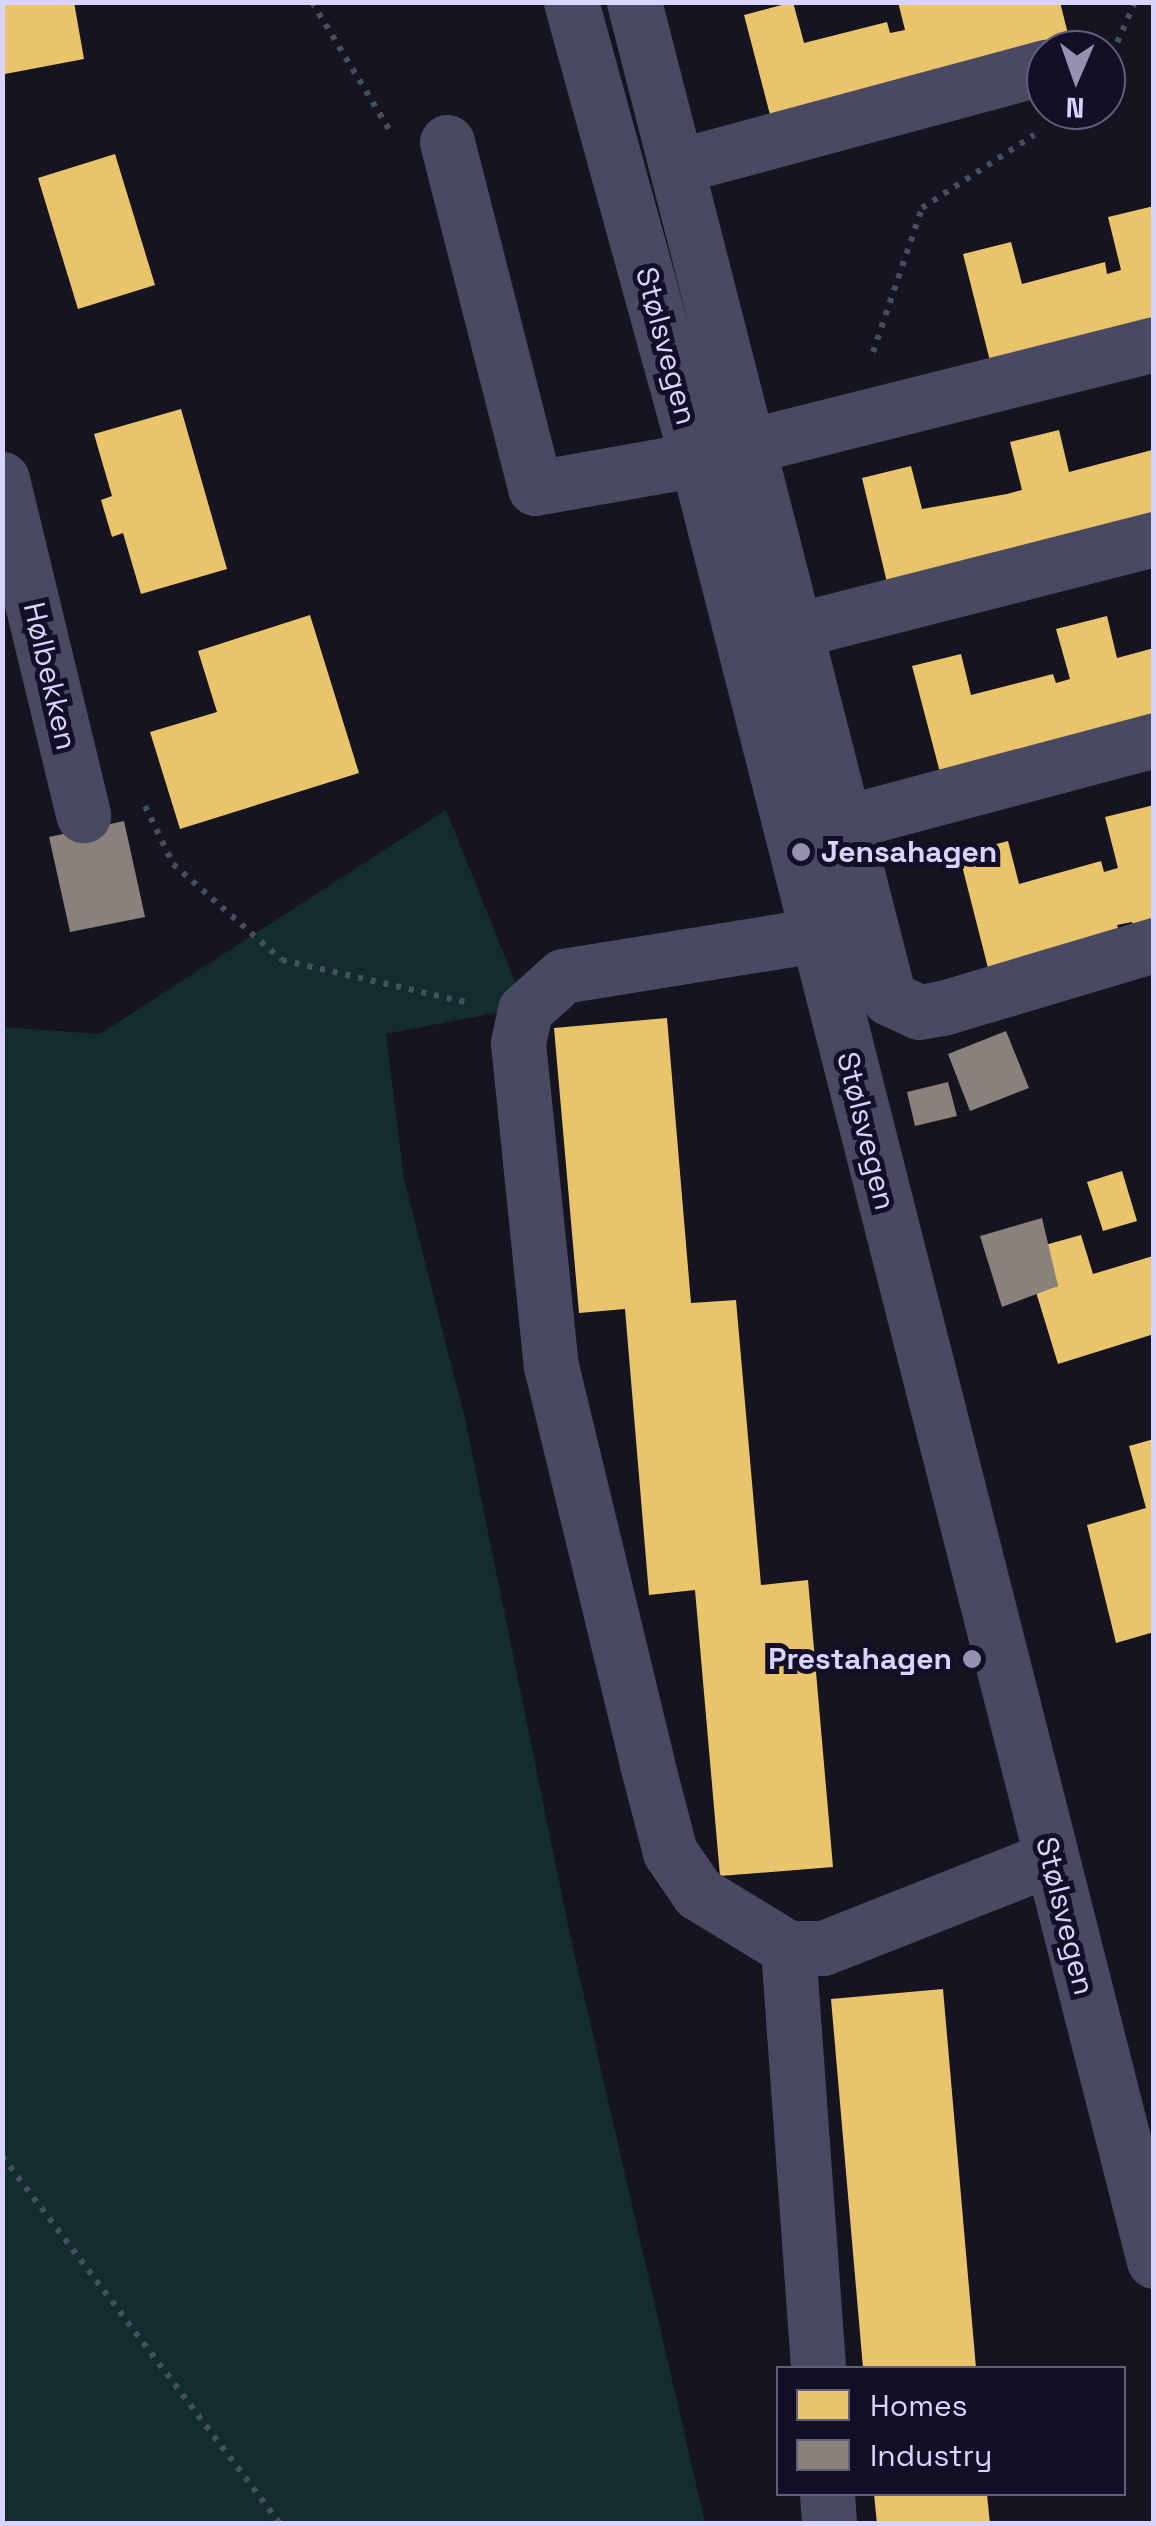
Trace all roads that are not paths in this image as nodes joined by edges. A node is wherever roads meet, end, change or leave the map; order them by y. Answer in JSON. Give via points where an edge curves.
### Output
{"nodes":[{"id":1,"x":571,"y":2,"type":"edge"},
{"id":2,"x":634,"y":2,"type":"edge"},
{"id":3,"x":1026,"y":72,"type":"edge"},
{"id":4,"x":447,"y":142,"type":"road end"},
{"id":5,"x":678,"y":166,"type":"junction"},
{"id":6,"x":1154,"y":344,"type":"edge"},
{"id":7,"x":752,"y":445,"type":"junction"},
{"id":8,"x":697,"y":459,"type":"junction"},
{"id":9,"x":2,"y":479,"type":"edge"},
{"id":10,"x":1154,"y":540,"type":"edge"},
{"id":11,"x":797,"y":630,"type":"junction"},
{"id":12,"x":1154,"y":740,"type":"edge"},
{"id":13,"x":83,"y":816,"type":"dead end"},
{"id":14,"x":843,"y":823,"type":"junction"},
{"id":15,"x":816,"y":935,"type":"junction"},
{"id":16,"x":1154,"y":945,"type":"edge"},
{"id":17,"x":1052,"y":1858,"type":"junction"},
{"id":18,"x":788,"y":1948,"type":"junction"},
{"id":19,"x":1154,"y":2262,"type":"edge"},
{"id":20,"x":818,"y":2366,"type":"edge"},
{"id":21,"x":827,"y":2496,"type":"edge"},
{"id":22,"x":830,"y":2524,"type":"edge"}],
"edges":[{"from":1,"to":8,"type":"street","name":"Stølsvegen"},
{"from":2,"to":5,"type":"street"},
{"from":3,"to":5,"type":"street"},
{"from":4,"to":8,"type":"street","via":[[534,488]]},
{"from":5,"to":7,"type":"street"},
{"from":6,"to":7,"type":"street"},
{"from":7,"to":8,"type":"street"},
{"from":7,"to":11,"type":"street"},
{"from":8,"to":15,"type":"street","name":"Stølsvegen"},
{"from":9,"to":13,"type":"street","name":"Hølbekken"},
{"from":10,"to":11,"type":"street"},
{"from":11,"to":14,"type":"street"},
{"from":12,"to":14,"type":"street"},
{"from":14,"to":16,"type":"street","via":[[880,976],[889,998],[907,1008],[946,1007]]},
{"from":15,"to":17,"type":"street","name":"Stølsvegen"},
{"from":15,"to":18,"type":"street","via":[[563,976],[525,1010],[518,1096],[551,1366],[670,1852],[698,1894],[734,1923]]},
{"from":17,"to":18,"type":"street","via":[[823,1948]]},
{"from":17,"to":19,"type":"street","name":"Stølsvegen"},
{"from":18,"to":20,"type":"street"},
{"from":21,"to":22,"type":"street"}]}
